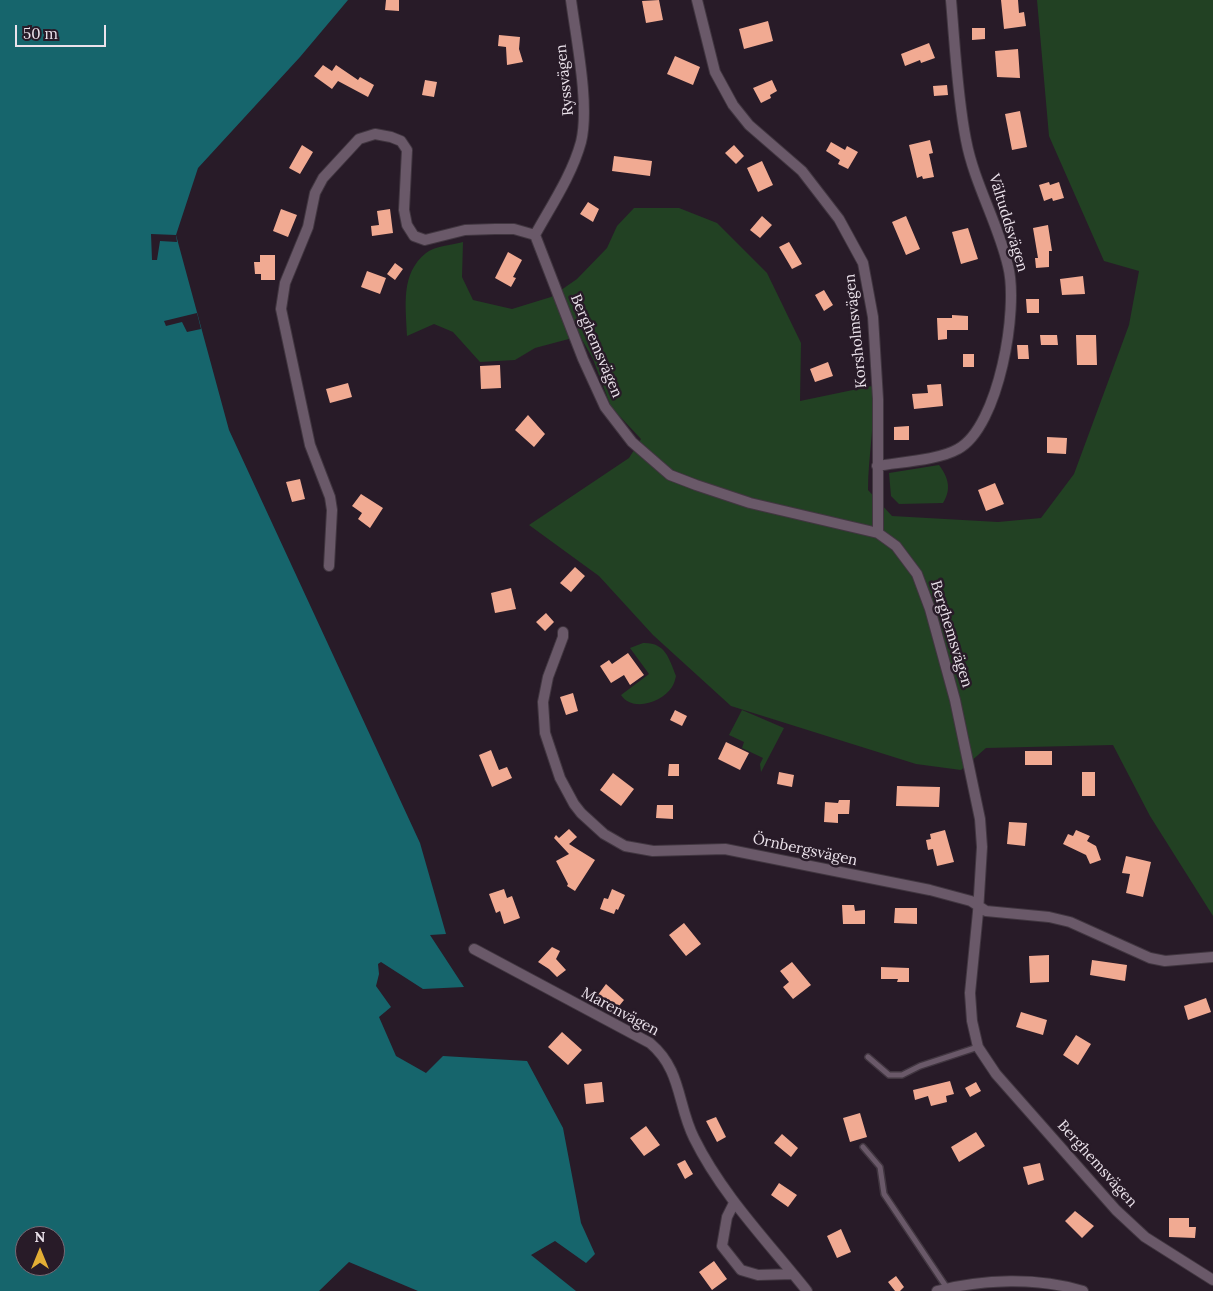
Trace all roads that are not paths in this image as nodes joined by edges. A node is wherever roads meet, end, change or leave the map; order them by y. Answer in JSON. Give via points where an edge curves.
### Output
{"nodes":[{"id":1,"x":571,"y":0,"type":"edge"},
{"id":2,"x":697,"y":0,"type":"edge"},
{"id":3,"x":951,"y":0,"type":"edge"},
{"id":4,"x":534,"y":235,"type":"junction"},
{"id":5,"x":877,"y":466,"type":"junction"},
{"id":6,"x":878,"y":533,"type":"junction"},
{"id":7,"x":329,"y":566,"type":"dead end"},
{"id":8,"x":563,"y":632,"type":"dead end"},
{"id":9,"x":978,"y":906,"type":"junction"},
{"id":10,"x":474,"y":949,"type":"dead end"},
{"id":11,"x":1213,"y":957,"type":"edge"},
{"id":12,"x":978,"y":1047,"type":"junction"},
{"id":13,"x":868,"y":1057,"type":"dead end"},
{"id":14,"x":863,"y":1147,"type":"dead end"},
{"id":15,"x":734,"y":1203,"type":"junction"},
{"id":16,"x":793,"y":1274,"type":"junction"},
{"id":17,"x":1213,"y":1280,"type":"edge"},
{"id":18,"x":942,"y":1290,"type":"edge"},
{"id":19,"x":807,"y":1291,"type":"edge"},
{"id":20,"x":1083,"y":1291,"type":"edge"}],
"edges":[{"from":1,"to":4,"type":"street","name":"Ryssvägen","via":[[584,119],[580,143],[565,183]]},
{"from":2,"to":5,"type":"street","name":"Korsholmsvägen","via":[[715,72],[733,105],[749,125],[802,171],[840,219],[863,263],[873,318],[878,399]]},
{"from":3,"to":5,"type":"street","name":"Vältuddsvägen","via":[[966,139],[1009,266],[1012,299],[1008,332],[998,385],[991,404],[967,444],[933,456]]},
{"from":4,"to":6,"type":"street","name":"Berghemsvägen","via":[[604,407],[632,442],[670,475],[750,503]]},
{"from":4,"to":7,"type":"street","via":[[514,229],[495,229],[465,230],[424,240],[414,236],[407,225],[404,210],[407,150],[401,141],[391,137],[375,134],[359,139],[323,178],[315,192],[308,227],[286,283],[281,309],[310,445],[330,497]]},
{"from":5,"to":6,"type":"street","name":"Korsholmsvägen"},
{"from":6,"to":9,"type":"street","name":"Berghemsvägen","via":[[896,546],[917,574],[946,662],[980,819],[982,847]]},
{"from":8,"to":9,"type":"street","name":"Örnbergsvägen","via":[[543,702],[545,733],[567,793],[581,813],[604,834],[639,850],[725,849],[930,890],[971,901]]},
{"from":9,"to":11,"type":"street","name":"Örnbergsvägen","via":[[986,911],[1070,922],[1150,958],[1165,961]]},
{"from":9,"to":12,"type":"street","name":"Berghemsvägen","via":[[970,993]]},
{"from":10,"to":15,"type":"street","name":"Marenvägen","via":[[658,1050],[671,1068],[694,1137]]},
{"from":12,"to":13,"type":"lane","via":[[902,1075],[889,1075]]},
{"from":12,"to":17,"type":"street","name":"Berghemsvägen","via":[[996,1074],[1116,1210],[1145,1237]]},
{"from":14,"to":18,"type":"lane","via":[[880,1167],[884,1194]]},
{"from":15,"to":16,"type":"street","name":"Marenvägen"},
{"from":15,"to":16,"type":"street","via":[[727,1217],[722,1246],[741,1270],[758,1274]]},
{"from":16,"to":19,"type":"street","name":"Marenvägen"},
{"from":18,"to":20,"type":"street","via":[[965,1285],[1027,1282],[1049,1283]]}]}
